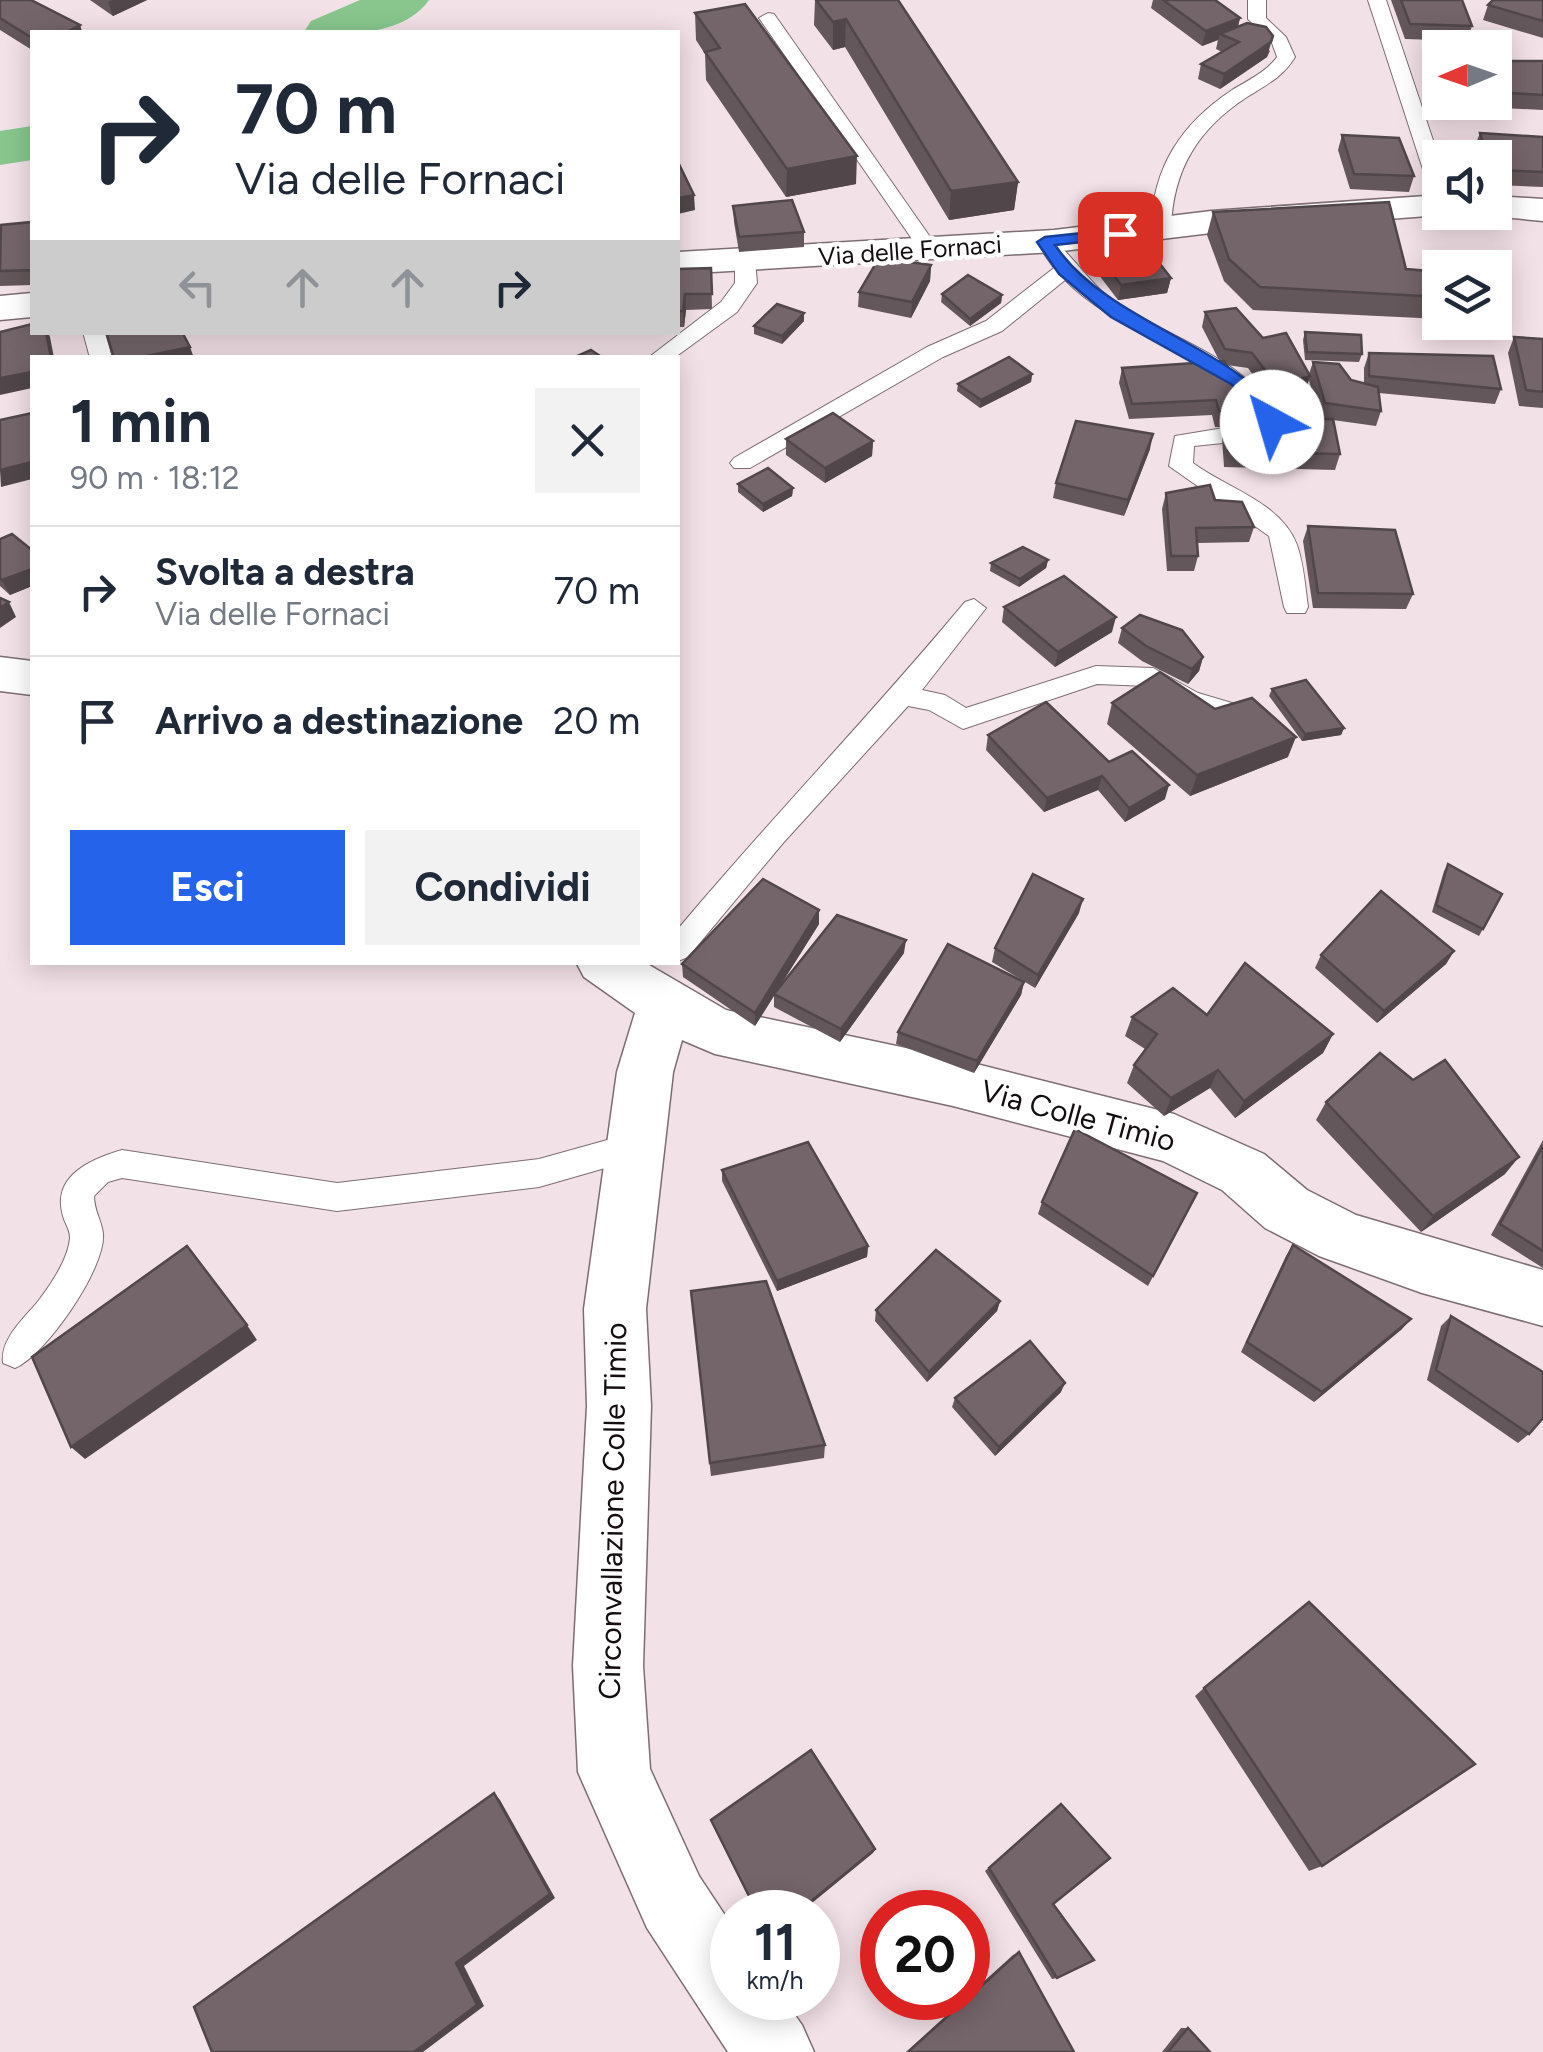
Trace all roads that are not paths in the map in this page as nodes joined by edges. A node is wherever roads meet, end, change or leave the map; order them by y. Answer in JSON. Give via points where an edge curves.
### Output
{"nodes":[{"id":1,"x":1257,"y":0,"type":"edge"},
{"id":2,"x":1376,"y":0,"type":"edge"},
{"id":3,"x":756,"y":14,"type":"edge"},
{"id":4,"x":1423,"y":140,"type":"edge"},
{"id":5,"x":1422,"y":207,"type":"edge"},
{"id":6,"x":1512,"y":208,"type":"edge"},
{"id":7,"x":1543,"y":210,"type":"edge"},
{"id":8,"x":1160,"y":228,"type":"junction"},
{"id":9,"x":928,"y":248,"type":"junction"},
{"id":10,"x":1054,"y":256,"type":"junction"},
{"id":11,"x":745,"y":260,"type":"junction"},
{"id":12,"x":680,"y":263,"type":"edge"},
{"id":13,"x":30,"y":304,"type":"edge"},
{"id":14,"x":0,"y":308,"type":"edge"},
{"id":15,"x":664,"y":355,"type":"edge"},
{"id":16,"x":742,"y":463,"type":"dead end"},
{"id":17,"x":1296,"y":607,"type":"dead end"},
{"id":18,"x":974,"y":608,"type":"dead end"},
{"id":19,"x":0,"y":674,"type":"edge"},
{"id":20,"x":30,"y":678,"type":"edge"},
{"id":21,"x":902,"y":696,"type":"junction"},
{"id":22,"x":1233,"y":713,"type":"edge"},
{"id":23,"x":680,"y":939,"type":"edge"},
{"id":24,"x":650,"y":973,"type":"edge"},
{"id":25,"x":636,"y":1146,"type":"junction"},
{"id":26,"x":1543,"y":1298,"type":"edge"},
{"id":27,"x":15,"y":1352,"type":"dead end"},
{"id":28,"x":710,"y":1958,"type":"edge"},
{"id":29,"x":752,"y":2020,"type":"edge"},
{"id":30,"x":774,"y":2052,"type":"edge"}],
"edges":[{"from":1,"to":8,"type":"lane","via":[[1257,19],[1286,57],[1280,69],[1214,111],[1169,167]]},
{"from":2,"to":4,"type":"lane"},
{"from":3,"to":9,"type":"lane"},
{"from":5,"to":8,"type":"street","name":"Via delle Fornaci"},
{"from":6,"to":7,"type":"street"},
{"from":8,"to":10,"type":"street","name":"Via delle Fornaci"},
{"from":9,"to":10,"type":"street","name":"Via delle Fornaci"},
{"from":9,"to":11,"type":"street","name":"Via delle Fornaci"},
{"from":10,"to":16,"type":"lane","via":[[994,326],[934,352]]},
{"from":10,"to":17,"type":"lane","via":[[1117,313],[1264,402],[1272,422],[1254,435],[1183,441],[1181,466],[1280,532]]},
{"from":11,"to":12,"type":"street","name":"Via delle Fornaci"},
{"from":11,"to":15,"type":"lane","via":[[746,283],[729,307]]},
{"from":13,"to":14,"type":"street"},
{"from":18,"to":21,"type":"lane"},
{"from":19,"to":20,"type":"street"},
{"from":21,"to":22,"type":"lane","via":[[936,702],[963,719],[1096,675],[1153,677],[1190,700]]},
{"from":21,"to":23,"type":"lane"},
{"from":24,"to":25,"type":"street","name":"Circonvallazione Colle Timio"},
{"from":24,"to":26,"type":"street","name":"Via Colle Timio","via":[[715,1032],[970,1086],[1174,1139],[1243,1172],[1286,1209],[1340,1236]]},
{"from":25,"to":27,"type":"lane","via":[[538,1173],[338,1197],[122,1164],[98,1170],[78,1191],[87,1233],[81,1261]]},
{"from":25,"to":28,"type":"street","name":"Circonvallazione Colle Timio","via":[[615,1309],[617,1514],[608,1666],[614,1772],[673,1902]]},
{"from":29,"to":30,"type":"street","name":"Circonvallazione Colle Timio"}]}
